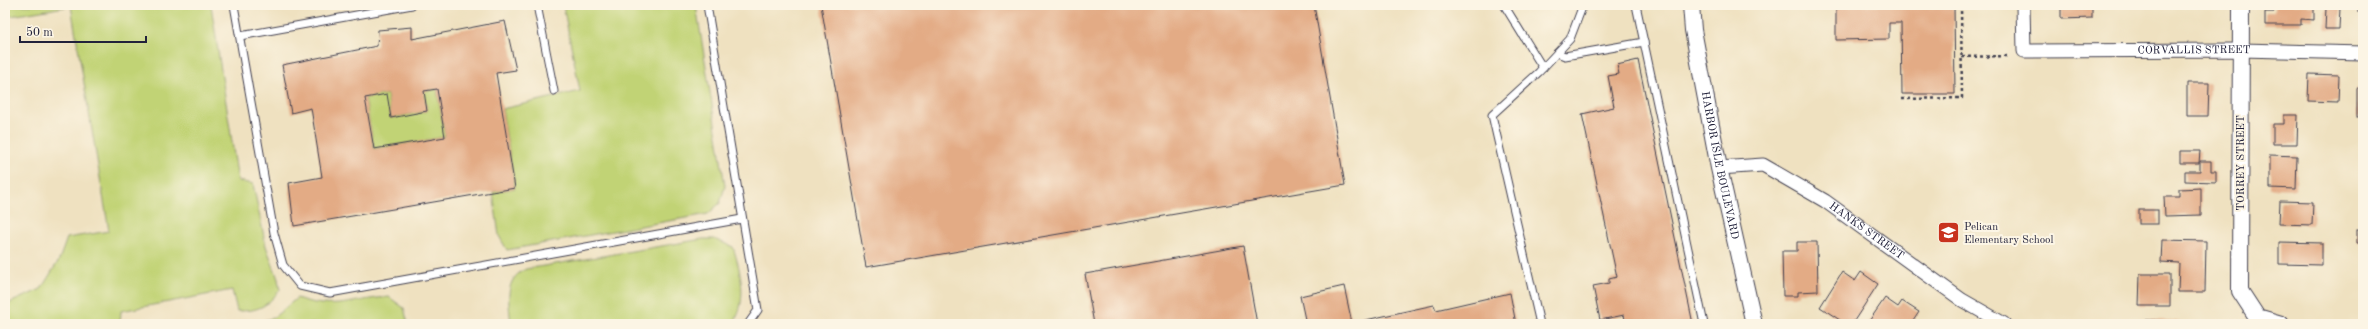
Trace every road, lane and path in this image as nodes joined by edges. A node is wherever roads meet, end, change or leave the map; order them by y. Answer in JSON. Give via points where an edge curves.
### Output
{"nodes":[{"id":1,"x":234,"y":5,"type":"edge"},
{"id":2,"x":412,"y":5,"type":"edge"},
{"id":3,"x":537,"y":5,"type":"edge"},
{"id":4,"x":707,"y":5,"type":"edge"},
{"id":5,"x":1504,"y":5,"type":"edge"},
{"id":6,"x":1583,"y":5,"type":"edge"},
{"id":7,"x":1636,"y":5,"type":"edge"},
{"id":8,"x":1691,"y":5,"type":"edge"},
{"id":9,"x":1962,"y":5,"type":"edge"},
{"id":10,"x":2023,"y":5,"type":"edge"},
{"id":11,"x":2241,"y":5,"type":"edge"},
{"id":12,"x":240,"y":36,"type":"junction"},
{"id":13,"x":1644,"y":42,"type":"junction"},
{"id":14,"x":2241,"y":50,"type":"junction"},
{"id":15,"x":1557,"y":53,"type":"junction"},
{"id":16,"x":2363,"y":53,"type":"edge"},
{"id":17,"x":2009,"y":56,"type":"dead end"},
{"id":18,"x":1962,"y":57,"type":"junction"},
{"id":19,"x":1543,"y":68,"type":"junction"},
{"id":20,"x":554,"y":91,"type":"dead end"},
{"id":21,"x":1902,"y":99,"type":"dead end"},
{"id":22,"x":1720,"y":168,"type":"junction"},
{"id":23,"x":742,"y":219,"type":"junction"},
{"id":24,"x":748,"y":324,"type":"edge"},
{"id":25,"x":1540,"y":324,"type":"edge"},
{"id":26,"x":1704,"y":324,"type":"edge"},
{"id":27,"x":1754,"y":324,"type":"edge"},
{"id":28,"x":2004,"y":324,"type":"edge"},
{"id":29,"x":2281,"y":324,"type":"edge"}],
"edges":[{"from":1,"to":12,"type":"lane"},
{"from":2,"to":12,"type":"lane"},
{"from":3,"to":20,"type":"lane"},
{"from":4,"to":23,"type":"lane"},
{"from":5,"to":19,"type":"lane"},
{"from":6,"to":15,"type":"lane","via":[[1570,39]]},
{"from":7,"to":13,"type":"lane"},
{"from":8,"to":22,"type":"street","name":"HARBOR ISLE BOULEVARD","via":[[1693,30]]},
{"from":9,"to":18,"type":"path"},
{"from":10,"to":14,"type":"street","name":"CORVALLIS STREET","via":[[2024,51]]},
{"from":11,"to":14,"type":"street","name":"TORREY STREET"},
{"from":12,"to":23,"type":"lane","via":[[274,233],[283,264],[300,286],[330,293]]},
{"from":13,"to":15,"type":"lane","via":[[1565,56]]},
{"from":13,"to":26,"type":"lane"},
{"from":14,"to":16,"type":"street","name":"CORVALLIS STREET"},
{"from":14,"to":29,"type":"street","name":"TORREY STREET","via":[[2240,291],[2256,317]]},
{"from":15,"to":19,"type":"lane"},
{"from":17,"to":18,"type":"path"},
{"from":18,"to":21,"type":"path","via":[[1962,98]]},
{"from":19,"to":25,"type":"lane","via":[[1492,115]]},
{"from":22,"to":27,"type":"street","name":"HARBOR ISLE BOULEVARD"},
{"from":22,"to":28,"type":"street","name":"HANKS STREET","via":[[1763,165],[1825,201],[1962,300]]},
{"from":23,"to":24,"type":"lane","via":[[758,310]]}]}
